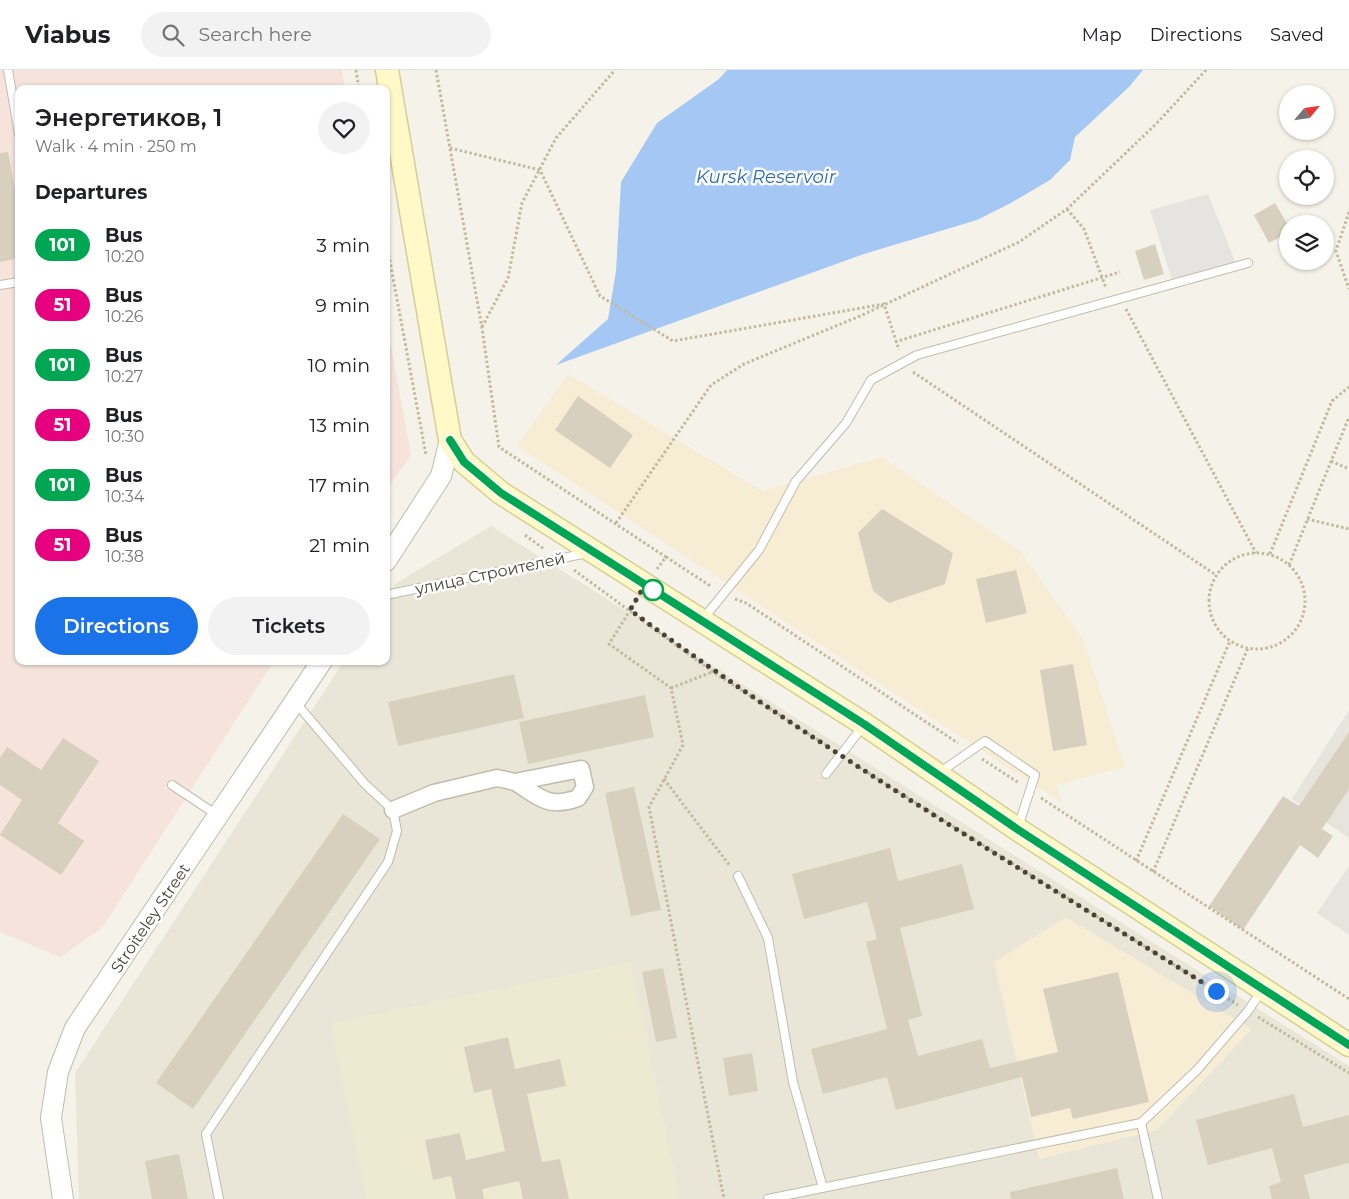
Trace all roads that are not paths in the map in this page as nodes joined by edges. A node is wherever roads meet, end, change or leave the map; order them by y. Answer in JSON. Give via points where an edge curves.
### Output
{"nodes":[{"id":1,"x":8,"y":70,"type":"edge"},
{"id":2,"x":387,"y":70,"type":"edge"},
{"id":3,"x":390,"y":85,"type":"edge"},
{"id":4,"x":390,"y":88,"type":"edge"},
{"id":5,"x":15,"y":111,"type":"edge"},
{"id":6,"x":1248,"y":263,"type":"dead end"},
{"id":7,"x":15,"y":283,"type":"edge"},
{"id":8,"x":0,"y":285,"type":"edge"},
{"id":9,"x":450,"y":440,"type":"junction"},
{"id":10,"x":594,"y":551,"type":"junction"},
{"id":11,"x":390,"y":555,"type":"edge"},
{"id":12,"x":390,"y":594,"type":"edge"},
{"id":13,"x":702,"y":621,"type":"junction"},
{"id":14,"x":320,"y":665,"type":"edge"},
{"id":15,"x":296,"y":703,"type":"junction"},
{"id":16,"x":864,"y":724,"type":"junction"},
{"id":17,"x":826,"y":774,"type":"dead end"},
{"id":18,"x":937,"y":774,"type":"junction"},
{"id":19,"x":515,"y":782,"type":"dead end"},
{"id":20,"x":172,"y":786,"type":"dead end"},
{"id":21,"x":393,"y":810,"type":"junction"},
{"id":22,"x":219,"y":816,"type":"junction"},
{"id":23,"x":1017,"y":829,"type":"junction"},
{"id":24,"x":738,"y":876,"type":"road end"},
{"id":25,"x":1264,"y":988,"type":"junction"},
{"id":26,"x":1349,"y":1045,"type":"edge"},
{"id":27,"x":1141,"y":1123,"type":"junction"},
{"id":28,"x":823,"y":1188,"type":"junction"},
{"id":29,"x":63,"y":1199,"type":"edge"},
{"id":30,"x":219,"y":1199,"type":"edge"},
{"id":31,"x":768,"y":1199,"type":"edge"},
{"id":32,"x":1158,"y":1199,"type":"edge"}],
"edges":[{"from":1,"to":5,"type":"lane"},
{"from":2,"to":3,"type":"main road"},
{"from":4,"to":9,"type":"main road"},
{"from":6,"to":13,"type":"lane","via":[[917,355],[871,380],[846,423],[796,481],[759,550]]},
{"from":7,"to":8,"type":"lane"},
{"from":9,"to":10,"type":"main road","via":[[464,462],[501,493]]},
{"from":9,"to":11,"type":"street","via":[[441,476]]},
{"from":10,"to":12,"type":"lane","name":"улица Строителей"},
{"from":10,"to":13,"type":"main road"},
{"from":13,"to":16,"type":"main road"},
{"from":14,"to":15,"type":"street","name":"Stroiteley Street"},
{"from":15,"to":21,"type":"lane","via":[[365,784]]},
{"from":15,"to":22,"type":"street","name":"Stroiteley Street"},
{"from":16,"to":17,"type":"lane"},
{"from":16,"to":18,"type":"main road"},
{"from":18,"to":23,"type":"main road"},
{"from":18,"to":23,"type":"lane","via":[[985,741],[1035,775]]},
{"from":19,"to":21,"type":"street","via":[[497,778],[434,793]]},
{"from":20,"to":22,"type":"lane"},
{"from":21,"to":30,"type":"lane","via":[[397,831],[388,862],[206,1134]]},
{"from":22,"to":29,"type":"street","name":"Stroiteley Street","via":[[75,1028],[58,1072],[51,1118]]},
{"from":23,"to":25,"type":"main road"},
{"from":24,"to":28,"type":"lane","via":[[768,938],[792,1082]]},
{"from":25,"to":26,"type":"main road"},
{"from":25,"to":27,"type":"lane","via":[[1248,1012],[1198,1070]]},
{"from":27,"to":28,"type":"lane"},
{"from":27,"to":32,"type":"lane"},
{"from":28,"to":31,"type":"lane"}]}
